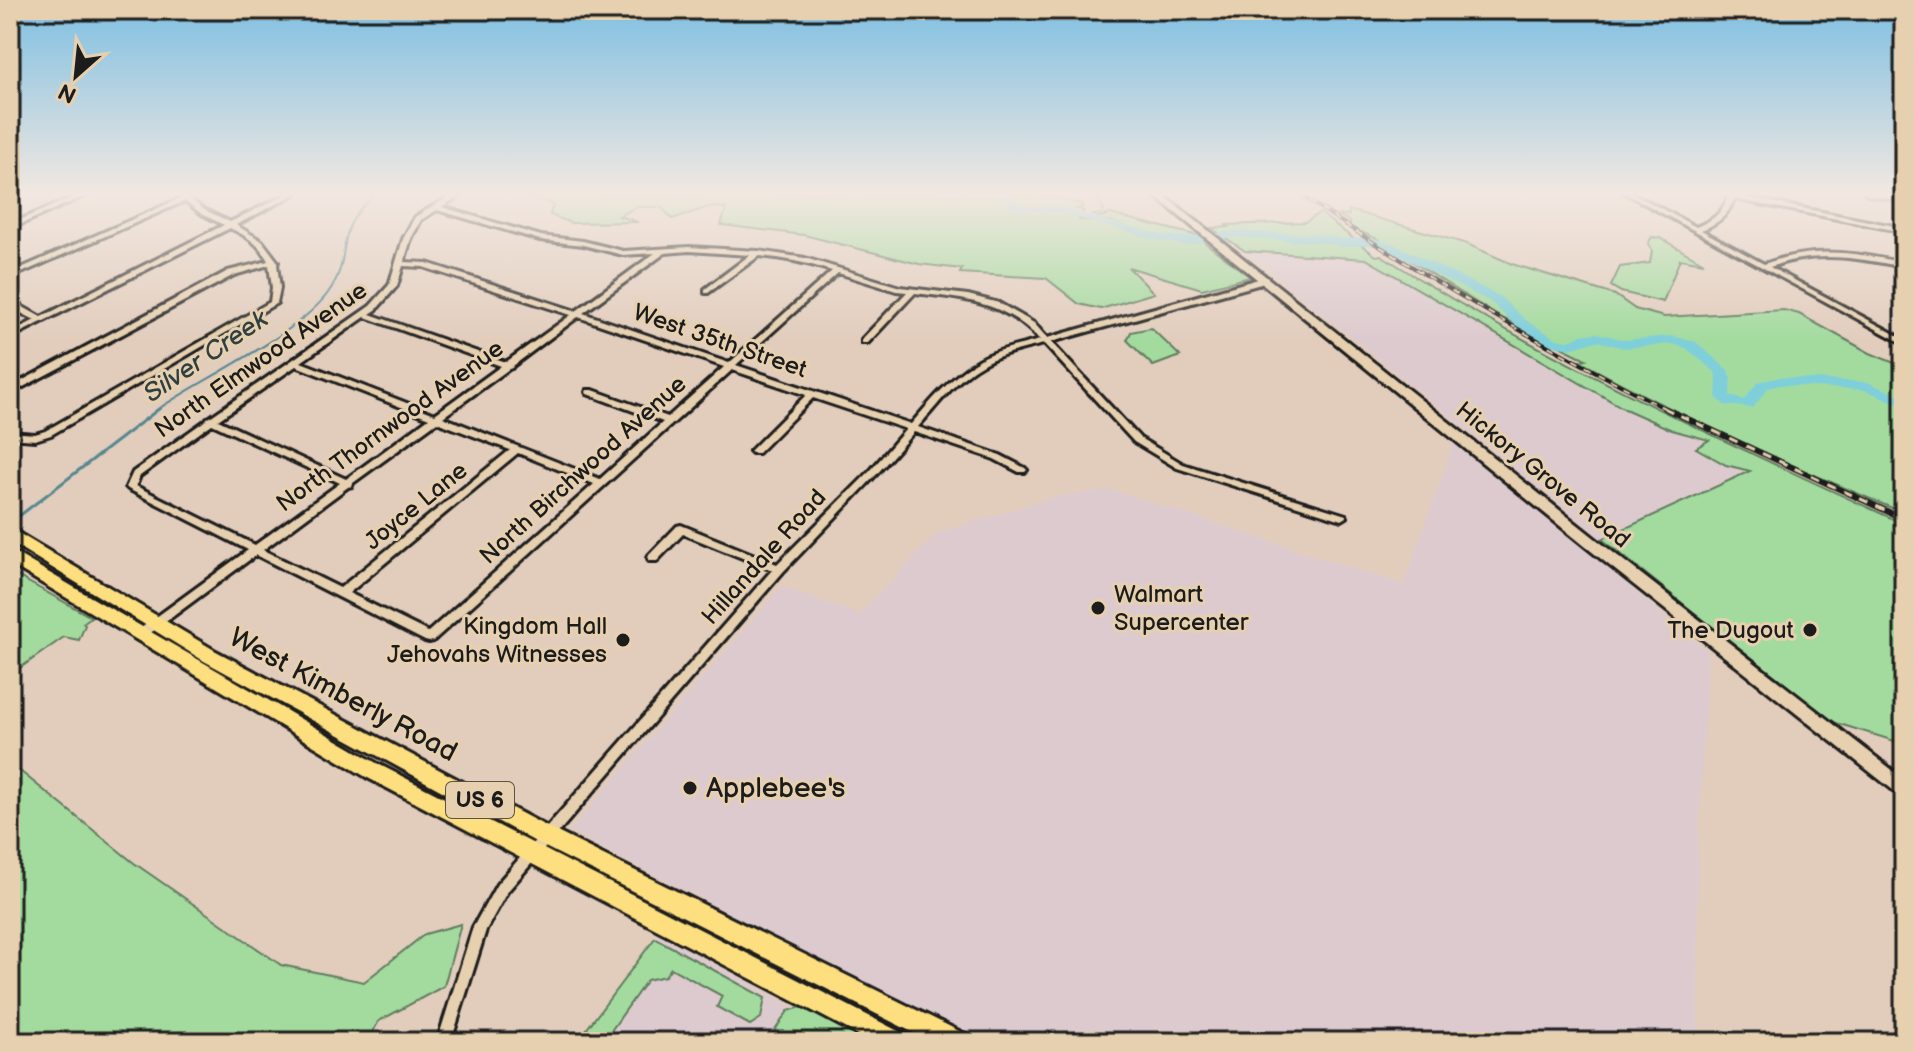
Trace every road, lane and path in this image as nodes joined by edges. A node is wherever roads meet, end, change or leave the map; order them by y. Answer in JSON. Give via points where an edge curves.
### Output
{"nodes":[{"id":1,"x":82,"y":242,"type":"edge"},
{"id":2,"x":195,"y":242,"type":"edge"},
{"id":3,"x":259,"y":242,"type":"edge"},
{"id":4,"x":408,"y":242,"type":"edge"},
{"id":5,"x":575,"y":242,"type":"edge"},
{"id":6,"x":1217,"y":242,"type":"edge"},
{"id":7,"x":1720,"y":242,"type":"edge"},
{"id":8,"x":663,"y":250,"type":"junction"},
{"id":9,"x":758,"y":253,"type":"junction"},
{"id":10,"x":274,"y":262,"type":"junction"},
{"id":11,"x":402,"y":264,"type":"junction"},
{"id":12,"x":1904,"y":265,"type":"edge"},
{"id":13,"x":1765,"y":266,"type":"junction"},
{"id":14,"x":837,"y":270,"type":"junction"},
{"id":15,"x":10,"y":276,"type":"edge"},
{"id":16,"x":1265,"y":280,"type":"junction"},
{"id":17,"x":708,"y":291,"type":"dead end"},
{"id":18,"x":913,"y":291,"type":"junction"},
{"id":19,"x":10,"y":298,"type":"edge"},
{"id":20,"x":364,"y":314,"type":"junction"},
{"id":21,"x":578,"y":314,"type":"junction"},
{"id":22,"x":41,"y":320,"type":"junction"},
{"id":23,"x":10,"y":336,"type":"edge"},
{"id":24,"x":1046,"y":340,"type":"junction"},
{"id":25,"x":865,"y":341,"type":"dead end"},
{"id":26,"x":1904,"y":342,"type":"edge"},
{"id":27,"x":294,"y":362,"type":"junction"},
{"id":28,"x":509,"y":366,"type":"junction"},
{"id":29,"x":729,"y":366,"type":"junction"},
{"id":30,"x":10,"y":391,"type":"edge"},
{"id":31,"x":590,"y":392,"type":"dead end"},
{"id":32,"x":812,"y":394,"type":"junction"},
{"id":33,"x":437,"y":419,"type":"junction"},
{"id":34,"x":210,"y":420,"type":"junction"},
{"id":35,"x":668,"y":420,"type":"junction"},
{"id":36,"x":911,"y":428,"type":"junction"},
{"id":37,"x":10,"y":435,"type":"edge"},
{"id":38,"x":516,"y":450,"type":"junction"},
{"id":39,"x":755,"y":451,"type":"dead end"},
{"id":40,"x":1022,"y":470,"type":"dead end"},
{"id":41,"x":599,"y":482,"type":"junction"},
{"id":42,"x":349,"y":484,"type":"junction"},
{"id":43,"x":1342,"y":517,"type":"dead end"},
{"id":44,"x":11,"y":542,"type":"edge"},
{"id":45,"x":256,"y":551,"type":"junction"},
{"id":46,"x":653,"y":558,"type":"dead end"},
{"id":47,"x":779,"y":569,"type":"junction"},
{"id":48,"x":341,"y":593,"type":"junction"},
{"id":49,"x":148,"y":629,"type":"junction"},
{"id":50,"x":1904,"y":789,"type":"edge"},
{"id":51,"x":540,"y":844,"type":"junction"},
{"id":52,"x":444,"y":1042,"type":"edge"},
{"id":53,"x":896,"y":1042,"type":"edge"},
{"id":54,"x":957,"y":1042,"type":"edge"}],
"edges":[{"from":1,"to":15,"type":"street"},
{"from":2,"to":22,"type":"street"},
{"from":3,"to":10,"type":"street","via":[[269,248]]},
{"from":4,"to":11,"type":"street","name":"North Elmwood Avenue"},
{"from":5,"to":8,"type":"street","via":[[623,253]]},
{"from":6,"to":16,"type":"main road","name":"Hickory Grove Road"},
{"from":7,"to":13,"type":"street"},
{"from":8,"to":9,"type":"street"},
{"from":8,"to":21,"type":"street","name":"North Thornwood Avenue"},
{"from":9,"to":14,"type":"street"},
{"from":9,"to":17,"type":"street"},
{"from":10,"to":30,"type":"street","via":[[231,273]]},
{"from":10,"to":37,"type":"street","via":[[273,303],[74,419],[35,437]]},
{"from":11,"to":20,"type":"street","name":"North Elmwood Avenue","via":[[393,286]]},
{"from":11,"to":21,"type":"street","name":"West 35th Street","via":[[424,265]]},
{"from":12,"to":13,"type":"street","via":[[1838,252]]},
{"from":13,"to":26,"type":"street"},
{"from":14,"to":18,"type":"street"},
{"from":14,"to":29,"type":"street","name":"North Birchwood Avenue"},
{"from":16,"to":24,"type":"street","name":"Hillandale Road"},
{"from":16,"to":50,"type":"main road","name":"Hickory Grove Road"},
{"from":18,"to":24,"type":"street","via":[[968,297],[1006,309]]},
{"from":18,"to":25,"type":"street"},
{"from":19,"to":22,"type":"street"},
{"from":20,"to":27,"type":"street","name":"North Elmwood Avenue"},
{"from":20,"to":28,"type":"street"},
{"from":21,"to":28,"type":"street","name":"North Thornwood Avenue"},
{"from":21,"to":29,"type":"street","name":"West 35th Street"},
{"from":22,"to":23,"type":"street"},
{"from":24,"to":36,"type":"street","name":"Hillandale Road","via":[[964,373]]},
{"from":24,"to":43,"type":"street","via":[[1156,454]]},
{"from":27,"to":33,"type":"street"},
{"from":27,"to":34,"type":"street","name":"North Elmwood Avenue"},
{"from":28,"to":33,"type":"street","name":"North Thornwood Avenue"},
{"from":29,"to":32,"type":"street","name":"West 35th Street"},
{"from":29,"to":35,"type":"street","name":"North Birchwood Avenue"},
{"from":31,"to":35,"type":"street"},
{"from":32,"to":36,"type":"street","name":"West 35th Street"},
{"from":32,"to":39,"type":"street"},
{"from":33,"to":38,"type":"street"},
{"from":33,"to":42,"type":"street","name":"North Thornwood Avenue"},
{"from":34,"to":42,"type":"street"},
{"from":34,"to":45,"type":"street","name":"North Elmwood Avenue","via":[[145,467],[131,487]]},
{"from":35,"to":41,"type":"street","name":"North Birchwood Avenue"},
{"from":36,"to":40,"type":"street","name":"West 35th Street"},
{"from":36,"to":47,"type":"street","name":"Hillandale Road"},
{"from":38,"to":41,"type":"street"},
{"from":38,"to":48,"type":"street","name":"Joyce Lane"},
{"from":41,"to":48,"type":"street","name":"North Birchwood Avenue","via":[[429,638]]},
{"from":42,"to":45,"type":"street","name":"North Thornwood Avenue"},
{"from":44,"to":49,"type":"main road","name":"West Kimberly Road","number":"US 6"},
{"from":45,"to":48,"type":"street"},
{"from":45,"to":49,"type":"street","name":"North Thornwood Avenue"},
{"from":46,"to":47,"type":"street","via":[[681,529]]},
{"from":47,"to":51,"type":"street","name":"Hillandale Road"},
{"from":49,"to":51,"type":"main road","name":"West Kimberly Road","number":"US 6","via":[[373,771]]},
{"from":51,"to":52,"type":"street","name":"Hillandale Road","via":[[502,888],[480,927]]},
{"from":51,"to":53,"type":"main road","name":"West Kimberly Road","number":"US 6"},
{"from":51,"to":54,"type":"main road","name":"West Kimberly Road","number":"US 6"}]}
